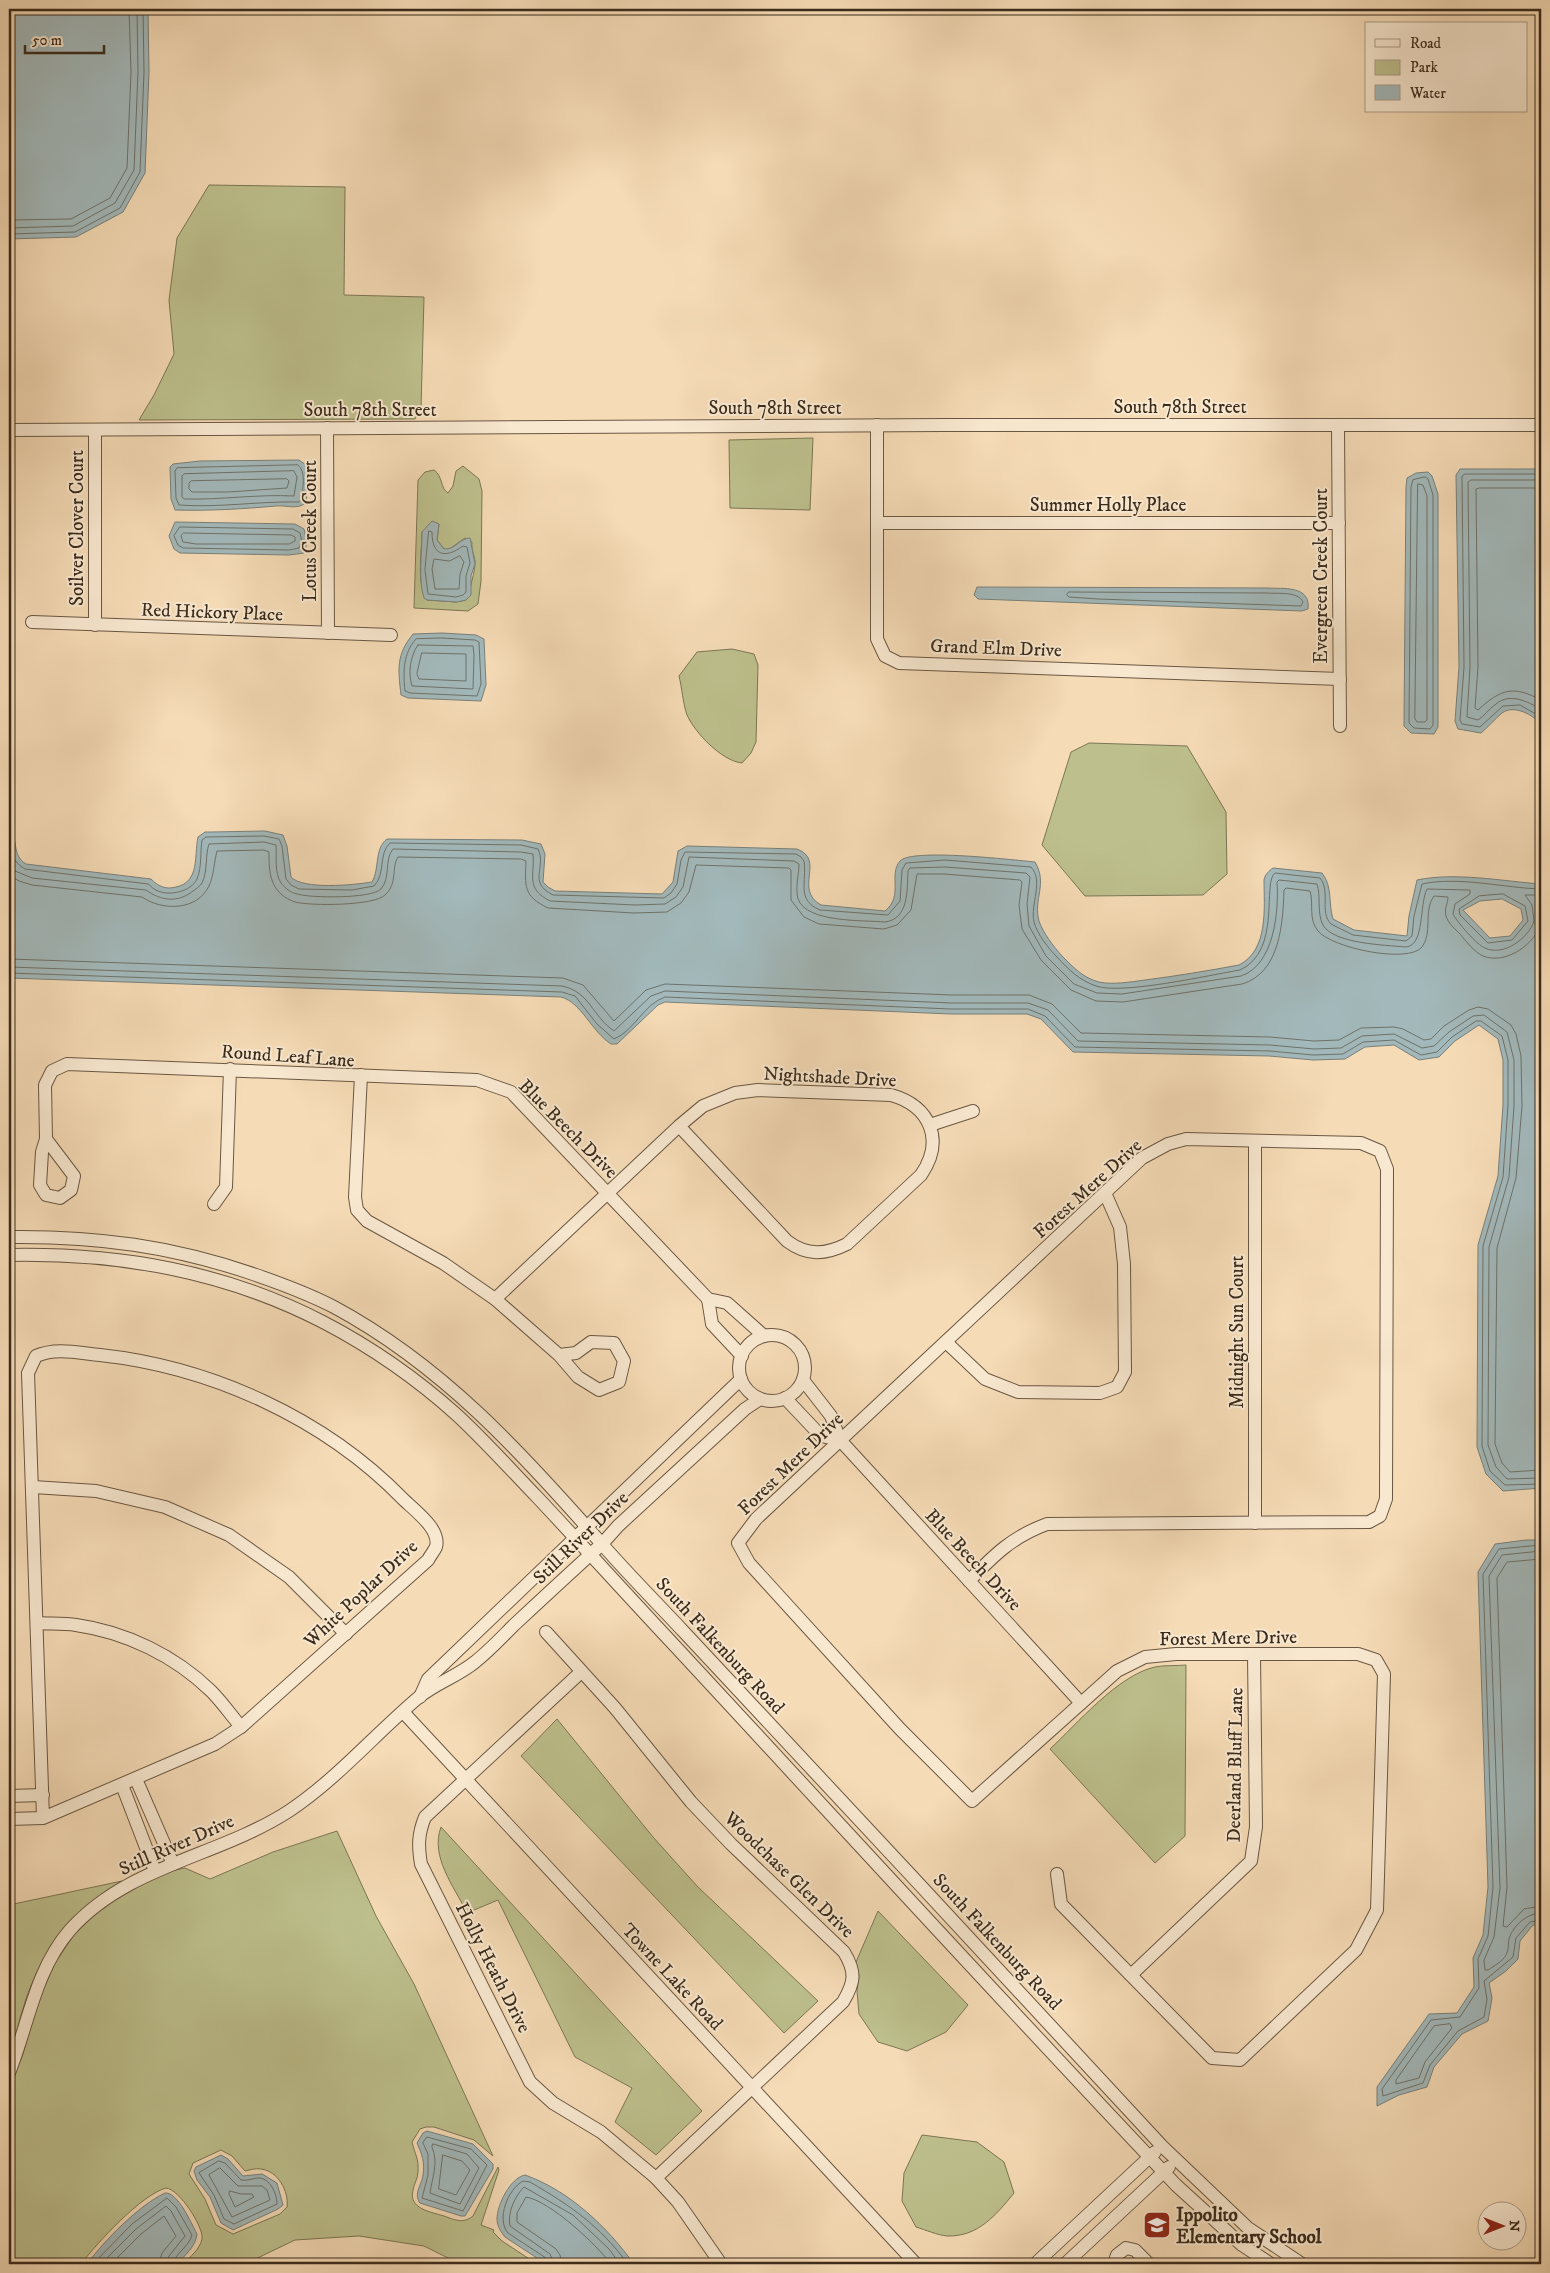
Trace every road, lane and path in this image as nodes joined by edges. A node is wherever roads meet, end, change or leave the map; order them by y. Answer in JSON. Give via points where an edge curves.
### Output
{"nodes":[{"id":1,"x":877,"y":425,"type":"junction"},
{"id":2,"x":1338,"y":425,"type":"junction"},
{"id":3,"x":1541,"y":426,"type":"edge"},
{"id":4,"x":327,"y":428,"type":"junction"},
{"id":5,"x":9,"y":430,"type":"edge"},
{"id":6,"x":95,"y":430,"type":"junction"},
{"id":7,"x":1339,"y":522,"type":"junction"},
{"id":8,"x":877,"y":523,"type":"junction"},
{"id":9,"x":32,"y":622,"type":"dead end"},
{"id":10,"x":95,"y":625,"type":"junction"},
{"id":11,"x":328,"y":633,"type":"junction"},
{"id":12,"x":390,"y":635,"type":"dead end"},
{"id":13,"x":1340,"y":679,"type":"junction"},
{"id":14,"x":1340,"y":726,"type":"dead end"},
{"id":15,"x":230,"y":1069,"type":"junction"},
{"id":16,"x":361,"y":1075,"type":"junction"},
{"id":17,"x":973,"y":1111,"type":"dead end"},
{"id":18,"x":679,"y":1126,"type":"junction"},
{"id":19,"x":930,"y":1126,"type":"junction"},
{"id":20,"x":46,"y":1138,"type":"dead end"},
{"id":21,"x":1255,"y":1140,"type":"junction"},
{"id":22,"x":1106,"y":1193,"type":"junction"},
{"id":23,"x":609,"y":1194,"type":"junction"},
{"id":24,"x":214,"y":1204,"type":"dead end"},
{"id":25,"x":9,"y":1237,"type":"edge"},
{"id":26,"x":9,"y":1255,"type":"edge"},
{"id":27,"x":205,"y":1259,"type":"junction"},
{"id":28,"x":201,"y":1276,"type":"junction"},
{"id":29,"x":495,"y":1299,"type":"junction"},
{"id":30,"x":708,"y":1299,"type":"junction"},
{"id":31,"x":764,"y":1336,"type":"junction"},
{"id":32,"x":947,"y":1343,"type":"junction"},
{"id":33,"x":559,"y":1355,"type":"junction"},
{"id":34,"x":742,"y":1356,"type":"junction"},
{"id":35,"x":741,"y":1379,"type":"junction"},
{"id":36,"x":803,"y":1380,"type":"junction"},
{"id":37,"x":785,"y":1398,"type":"junction"},
{"id":38,"x":760,"y":1399,"type":"junction"},
{"id":39,"x":840,"y":1440,"type":"junction"},
{"id":40,"x":33,"y":1487,"type":"junction"},
{"id":41,"x":1255,"y":1524,"type":"junction"},
{"id":42,"x":586,"y":1526,"type":"junction"},
{"id":43,"x":574,"y":1537,"type":"junction"},
{"id":44,"x":602,"y":1544,"type":"junction"},
{"id":45,"x":590,"y":1555,"type":"junction"},
{"id":46,"x":969,"y":1581,"type":"junction"},
{"id":47,"x":37,"y":1623,"type":"junction"},
{"id":48,"x":546,"y":1632,"type":"dead end"},
{"id":49,"x":346,"y":1634,"type":"junction"},
{"id":50,"x":1254,"y":1654,"type":"junction"},
{"id":51,"x":581,"y":1672,"type":"junction"},
{"id":52,"x":420,"y":1696,"type":"junction"},
{"id":53,"x":1081,"y":1703,"type":"junction"},
{"id":54,"x":404,"y":1712,"type":"junction"},
{"id":55,"x":241,"y":1727,"type":"junction"},
{"id":56,"x":817,"y":1775,"type":"junction"},
{"id":57,"x":136,"y":1779,"type":"junction"},
{"id":58,"x":465,"y":1779,"type":"junction"},
{"id":59,"x":122,"y":1785,"type":"junction"},
{"id":60,"x":804,"y":1786,"type":"junction"},
{"id":61,"x":42,"y":1795,"type":"junction"},
{"id":62,"x":9,"y":1796,"type":"edge"},
{"id":63,"x":43,"y":1818,"type":"junction"},
{"id":64,"x":9,"y":1819,"type":"edge"},
{"id":65,"x":157,"y":1826,"type":"junction"},
{"id":66,"x":141,"y":1833,"type":"junction"},
{"id":67,"x":173,"y":1864,"type":"junction"},
{"id":68,"x":155,"y":1871,"type":"junction"},
{"id":69,"x":1057,"y":1874,"type":"dead end"},
{"id":70,"x":1131,"y":1975,"type":"junction"},
{"id":71,"x":9,"y":2073,"type":"edge"},
{"id":72,"x":751,"y":2087,"type":"junction"},
{"id":73,"x":1162,"y":2146,"type":"junction"},
{"id":74,"x":1150,"y":2157,"type":"junction"},
{"id":75,"x":1176,"y":2160,"type":"junction"},
{"id":76,"x":1164,"y":2172,"type":"junction"},
{"id":77,"x":656,"y":2178,"type":"junction"},
{"id":78,"x":721,"y":2264,"type":"edge"},
{"id":79,"x":916,"y":2264,"type":"edge"},
{"id":80,"x":1035,"y":2264,"type":"edge"},
{"id":81,"x":1065,"y":2264,"type":"edge"},
{"id":82,"x":1114,"y":2264,"type":"edge"},
{"id":83,"x":1149,"y":2264,"type":"edge"},
{"id":84,"x":1271,"y":2264,"type":"edge"},
{"id":85,"x":1302,"y":2264,"type":"edge"}],
"edges":[{"from":1,"to":2,"type":"street","name":"South 78th Street"},
{"from":1,"to":4,"type":"street","name":"South 78th Street"},
{"from":1,"to":8,"type":"street","name":"Grand Elm Drive"},
{"from":2,"to":3,"type":"street","name":"South 78th Street"},
{"from":2,"to":7,"type":"street","name":"Evergreen Creek Court"},
{"from":4,"to":6,"type":"street","name":"South 78th Street"},
{"from":4,"to":11,"type":"street","name":"Lotus Creek Court"},
{"from":5,"to":6,"type":"street","name":"South 78th Street"},
{"from":6,"to":10,"type":"street","name":"Soilver Clover Court"},
{"from":7,"to":8,"type":"street","name":"Summer Holly Place"},
{"from":7,"to":13,"type":"street","name":"Evergreen Creek Court"},
{"from":8,"to":13,"type":"street","name":"Grand Elm Drive","via":[[877,638],[885,656],[899,663]]},
{"from":9,"to":10,"type":"street","name":"Red Hickory Place"},
{"from":10,"to":11,"type":"street","name":"Red Hickory Place"},
{"from":11,"to":12,"type":"street","name":"Red Hickory Place"},
{"from":13,"to":14,"type":"street","name":"Evergreen Creek Court"},
{"from":15,"to":16,"type":"street","name":"Round Leaf Lane"},
{"from":15,"to":20,"type":"street","name":"Round Leaf Lane","via":[[67,1064],[52,1071],[45,1085]]},
{"from":15,"to":24,"type":"street","via":[[226,1188]]},
{"from":16,"to":23,"type":"street","name":"Blue Beech Drive","via":[[477,1080],[511,1092]]},
{"from":16,"to":29,"type":"street","name":"Round Leaf Lane","via":[[357,1210],[367,1221],[443,1263]]},
{"from":17,"to":19,"type":"street"},
{"from":18,"to":19,"type":"street","name":"Nightshade Drive","via":[[702,1106],[735,1093],[758,1090],[891,1094],[918,1107]]},
{"from":18,"to":19,"type":"street","name":"Nightshade Drive","via":[[787,1241],[808,1252],[820,1253],[847,1244],[921,1175],[932,1153]]},
{"from":18,"to":23,"type":"street","name":"Nightshade Drive"},
{"from":21,"to":22,"type":"street","name":"Forest Mere Drive","via":[[1186,1139],[1168,1144],[1142,1158]]},
{"from":21,"to":41,"type":"street","name":"Midnight Sun Court"},
{"from":21,"to":41,"type":"street","name":"Forest Mere Drive","via":[[1361,1143],[1380,1151],[1388,1170],[1386,1499],[1380,1516],[1369,1522]]},
{"from":22,"to":32,"type":"street","name":"Forest Mere Drive"},
{"from":22,"to":32,"type":"street","via":[[1120,1228],[1124,1264],[1125,1372],[1117,1387],[1100,1393],[1018,1392],[985,1379]]},
{"from":23,"to":29,"type":"street","name":"Nightshade Drive"},
{"from":23,"to":30,"type":"street","name":"Blue Beech Drive"},
{"from":25,"to":27,"type":"street","name":"South Falkenburg Road","via":[[108,1240]]},
{"from":26,"to":28,"type":"street","name":"South Falkenburg Road","via":[[107,1257]]},
{"from":27,"to":28,"type":"street"},
{"from":27,"to":42,"type":"street","name":"South Falkenburg Road","via":[[289,1287],[334,1307],[419,1361],[469,1402],[509,1441]]},
{"from":28,"to":43,"type":"street","name":"South Falkenburg Road","via":[[284,1304],[326,1323],[408,1374],[457,1415]]},
{"from":29,"to":33,"type":"street","name":"Round Leaf Lane"},
{"from":30,"to":31,"type":"street","name":"Blue Beech Drive","via":[[727,1303]]},
{"from":30,"to":34,"type":"street","via":[[712,1324]]},
{"from":31,"to":34,"type":"street","via":[[754,1340]]},
{"from":31,"to":36,"type":"street","via":[[784,1337],[793,1342],[804,1360]]},
{"from":32,"to":39,"type":"street","name":"Forest Mere Drive"},
{"from":33,"to":33,"type":"street","name":"Round Leaf Lane","via":[[576,1353],[591,1342],[614,1342],[624,1361],[618,1382],[599,1390],[578,1378]]},
{"from":34,"to":35,"type":"street"},
{"from":35,"to":38,"type":"street"},
{"from":35,"to":42,"type":"street","name":"Still River Drive"},
{"from":36,"to":37,"type":"street"},
{"from":36,"to":39,"type":"street","name":"Blue Beech Drive","via":[[831,1416]]},
{"from":37,"to":38,"type":"street"},
{"from":37,"to":39,"type":"street","name":"Blue Beech Drive","via":[[821,1436]]},
{"from":38,"to":44,"type":"street","name":"Still River Drive","via":[[745,1409]]},
{"from":39,"to":46,"type":"street","name":"Blue Beech Drive"},
{"from":39,"to":53,"type":"street","name":"Forest Mere Drive","via":[[756,1519],[738,1543],[749,1563],[881,1707],[972,1800]]},
{"from":40,"to":47,"type":"street","name":"White Poplar Drive"},
{"from":40,"to":49,"type":"street","via":[[96,1491],[165,1507],[229,1535],[289,1577]]},
{"from":40,"to":49,"type":"street","name":"White Poplar Drive","via":[[28,1373],[36,1356],[46,1352],[122,1357],[170,1367],[253,1396],[292,1415],[342,1447],[393,1489],[434,1531],[436,1546],[428,1560]]},
{"from":41,"to":46,"type":"street","name":"Forest Mere Drive","via":[[1047,1524],[1026,1531],[1002,1547]]},
{"from":42,"to":43,"type":"street","name":"Still River Drive"},
{"from":42,"to":44,"type":"street","name":"South Falkenburg Road"},
{"from":43,"to":45,"type":"street","name":"South Falkenburg Road"},
{"from":43,"to":52,"type":"street","name":"Still River Drive","via":[[428,1679]]},
{"from":44,"to":45,"type":"street","name":"Still River Drive"},
{"from":44,"to":56,"type":"street","name":"South Falkenburg Road"},
{"from":45,"to":52,"type":"street","name":"Still River Drive","via":[[474,1663]]},
{"from":45,"to":60,"type":"street","name":"South Falkenburg Road"},
{"from":46,"to":53,"type":"street","name":"Blue Beech Drive"},
{"from":47,"to":55,"type":"street","via":[[76,1625],[146,1646],[182,1666],[212,1692]]},
{"from":47,"to":61,"type":"street","name":"White Poplar Drive"},
{"from":48,"to":51,"type":"street","name":"Woodchase Glen Drive"},
{"from":49,"to":55,"type":"street","name":"White Poplar Drive"},
{"from":50,"to":53,"type":"street","name":"Forest Mere Drive","via":[[1145,1657],[1117,1671]]},
{"from":50,"to":70,"type":"street","name":"Deerland Bluff Lane","via":[[1256,1827],[1251,1860]]},
{"from":50,"to":70,"type":"street","name":"Forest Mere Drive","via":[[1358,1654],[1376,1660],[1384,1674],[1377,1910],[1356,1950],[1240,2060],[1212,2058]]},
{"from":51,"to":58,"type":"street","name":"Holly Heath Drive"},
{"from":51,"to":72,"type":"street","name":"Woodchase Glen Drive","via":[[730,1844],[844,1952],[850,1963],[851,1989],[843,2002]]},
{"from":52,"to":54,"type":"street","name":"Still River Drive"},
{"from":54,"to":58,"type":"street","name":"Towne Lake Road"},
{"from":54,"to":67,"type":"street","name":"Still River Drive","via":[[327,1782],[288,1811],[247,1834]]},
{"from":55,"to":57,"type":"street","name":"White Poplar Drive","via":[[215,1744]]},
{"from":56,"to":60,"type":"street"},
{"from":56,"to":73,"type":"street","name":"South Falkenburg Road"},
{"from":57,"to":59,"type":"street","name":"White Poplar Drive"},
{"from":57,"to":65,"type":"street"},
{"from":58,"to":72,"type":"street","name":"Towne Lake Road"},
{"from":58,"to":77,"type":"street","name":"Holly Heath Drive","via":[[425,1817],[419,1831],[421,1864],[530,2082],[554,2103],[600,2132]]},
{"from":59,"to":63,"type":"street","name":"White Poplar Drive"},
{"from":59,"to":66,"type":"street"},
{"from":60,"to":74,"type":"street","name":"South Falkenburg Road"},
{"from":61,"to":62,"type":"street"},
{"from":61,"to":63,"type":"street","name":"White Poplar Drive"},
{"from":63,"to":64,"type":"street","name":"White Poplar Drive"},
{"from":65,"to":66,"type":"street"},
{"from":65,"to":67,"type":"street"},
{"from":66,"to":68,"type":"street"},
{"from":67,"to":68,"type":"street","name":"Still River Drive"},
{"from":68,"to":71,"type":"street","name":"Still River Drive","via":[[90,1910],[69,1932],[50,1961],[31,2002]]},
{"from":69,"to":70,"type":"street","name":"Forest Mere Drive","via":[[1061,1904]]},
{"from":72,"to":77,"type":"street","name":"Woodchase Glen Drive"},
{"from":72,"to":79,"type":"street","name":"Towne Lake Road"},
{"from":73,"to":74,"type":"street"},
{"from":73,"to":75,"type":"street","name":"South Falkenburg Road"},
{"from":74,"to":76,"type":"street","name":"South Falkenburg Road"},
{"from":74,"to":80,"type":"street"},
{"from":75,"to":76,"type":"street"},
{"from":75,"to":85,"type":"street","name":"South Falkenburg Road","via":[[1248,2228]]},
{"from":76,"to":81,"type":"street"},
{"from":76,"to":84,"type":"street","name":"South Falkenburg Road","via":[[1242,2245]]},
{"from":77,"to":78,"type":"street","name":"Holly Heath Drive","via":[[678,2202]]},
{"from":82,"to":83,"type":"street","via":[[1117,2255],[1126,2248],[1135,2250]]}]}
